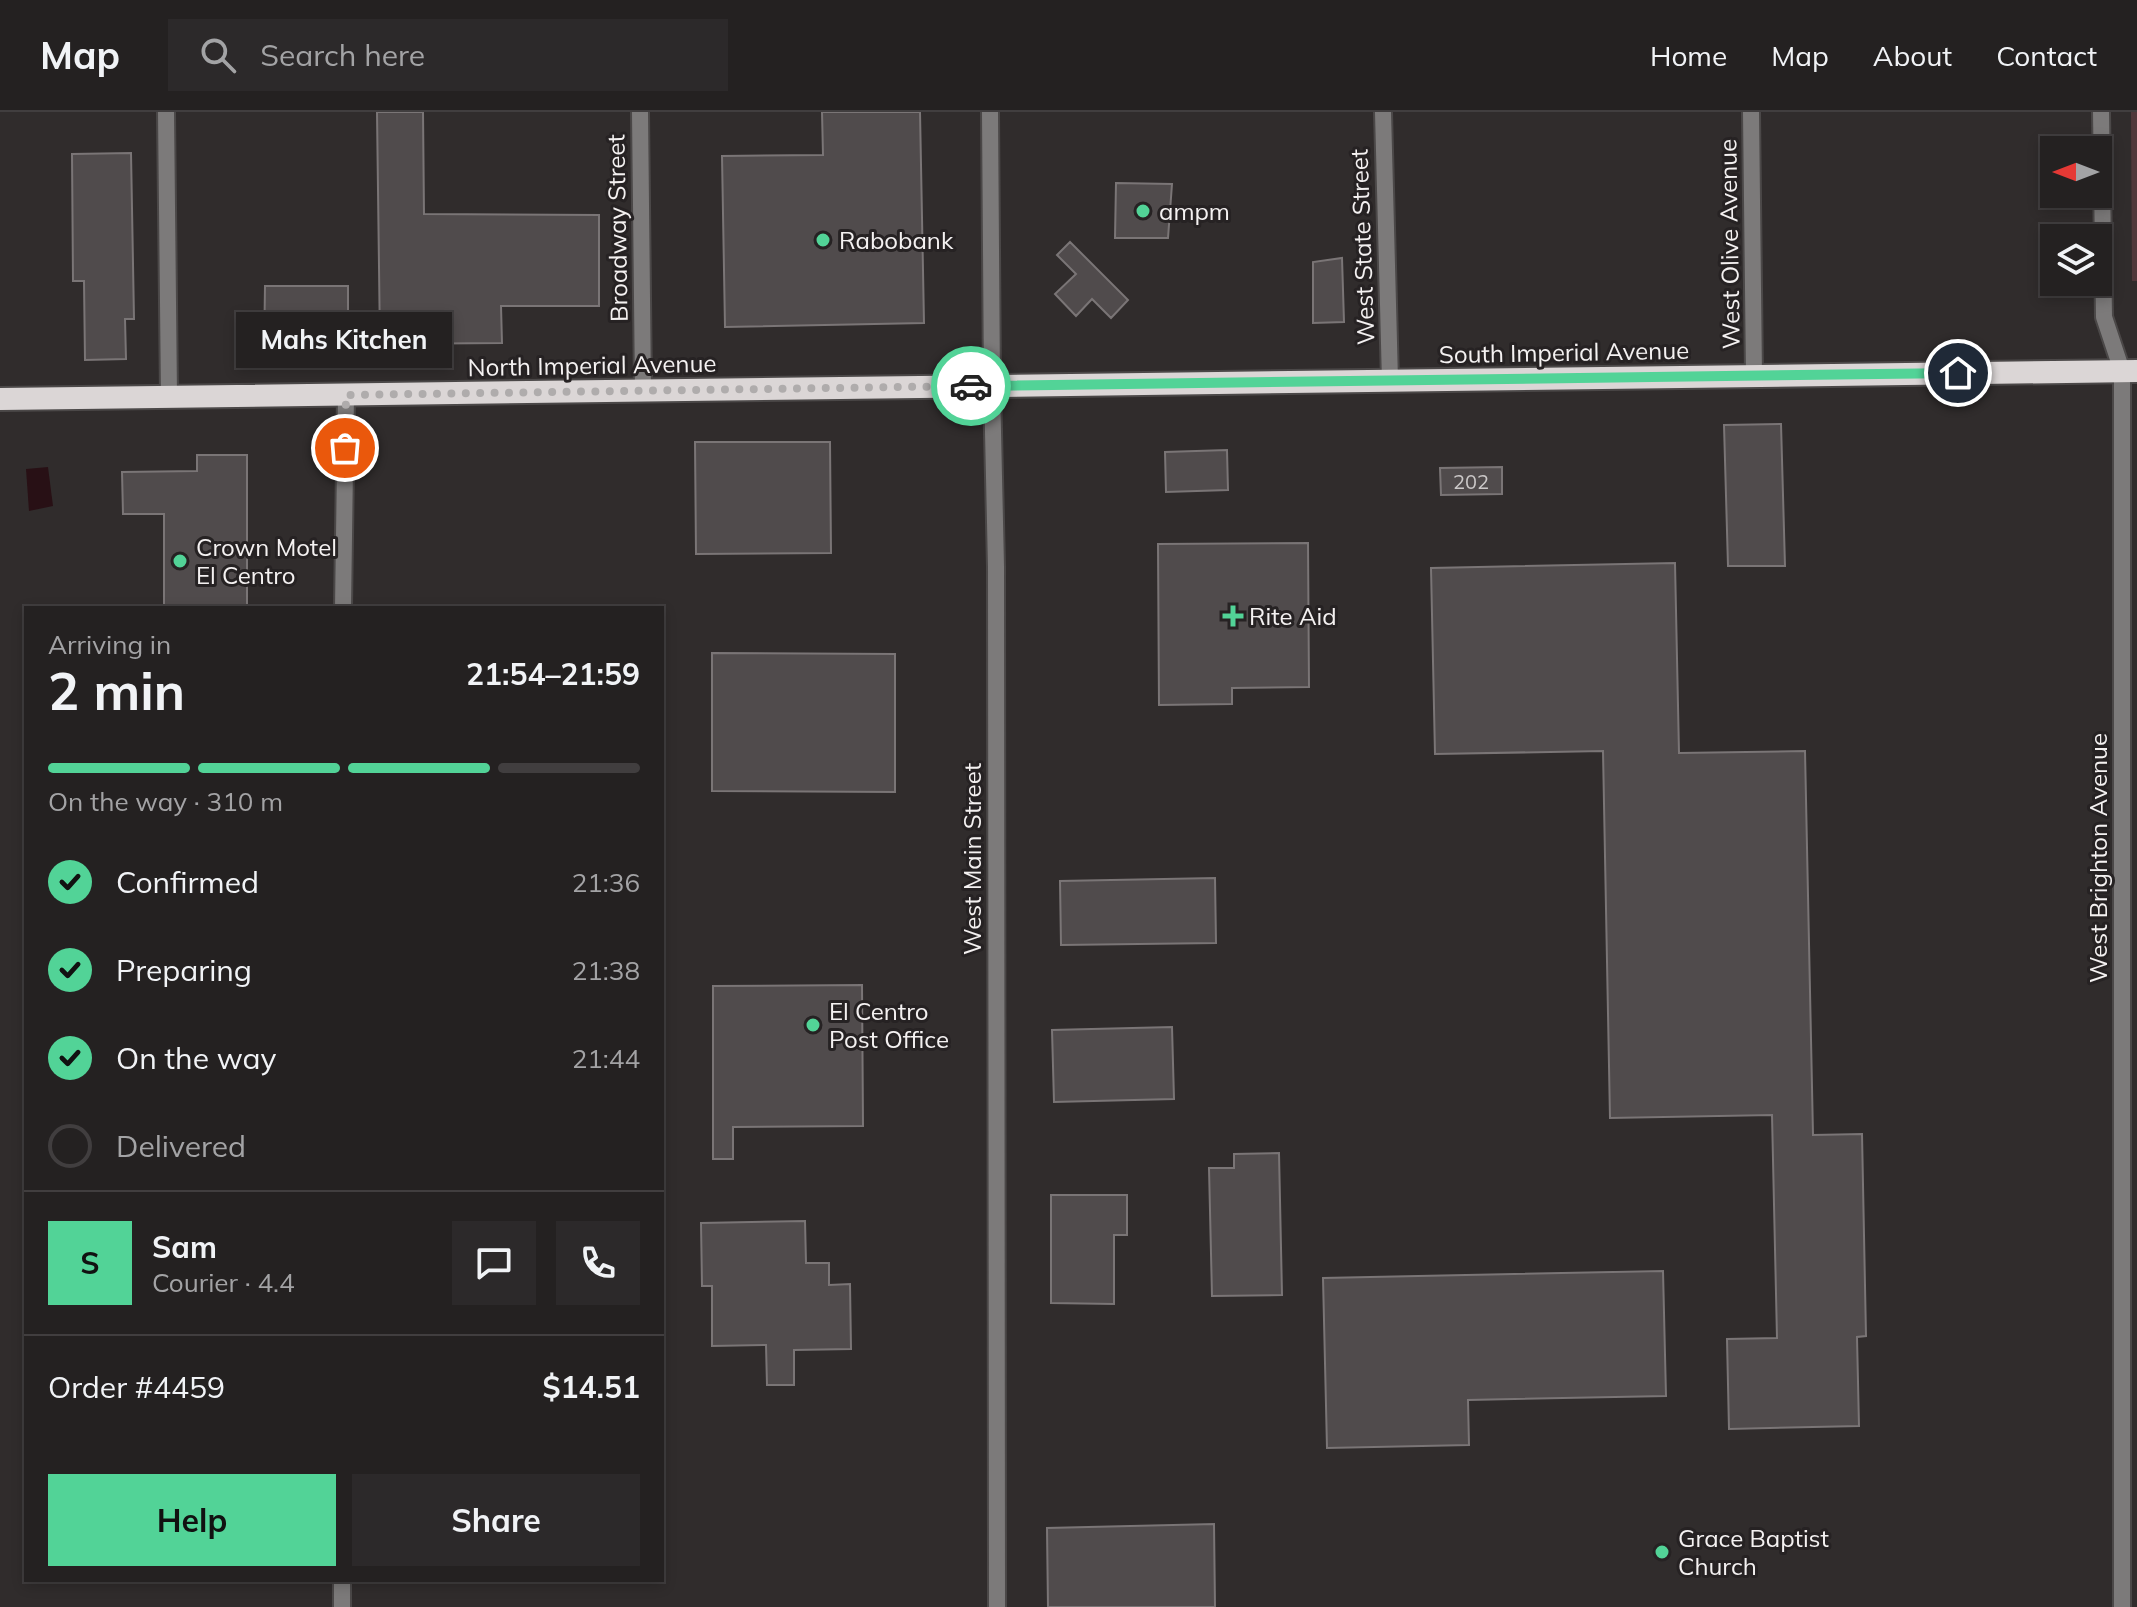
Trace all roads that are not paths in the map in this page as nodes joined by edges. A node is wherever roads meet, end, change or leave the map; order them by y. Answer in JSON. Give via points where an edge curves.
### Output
{"nodes":[{"id":1,"x":166,"y":112,"type":"edge"},
{"id":2,"x":640,"y":112,"type":"edge"},
{"id":3,"x":990,"y":112,"type":"edge"},
{"id":4,"x":1383,"y":112,"type":"edge"},
{"id":5,"x":1751,"y":112,"type":"edge"},
{"id":6,"x":2101,"y":112,"type":"edge"},
{"id":7,"x":2130,"y":371,"type":"edge"},
{"id":8,"x":1754,"y":376,"type":"junction"},
{"id":9,"x":1390,"y":381,"type":"junction"},
{"id":10,"x":992,"y":386,"type":"junction"},
{"id":11,"x":643,"y":391,"type":"junction"},
{"id":12,"x":346,"y":395,"type":"junction"},
{"id":13,"x":169,"y":397,"type":"junction"},
{"id":14,"x":0,"y":399,"type":"edge"},
{"id":15,"x":343,"y":606,"type":"edge"},
{"id":16,"x":342,"y":1582,"type":"edge"},
{"id":17,"x":342,"y":1607,"type":"edge"},
{"id":18,"x":997,"y":1607,"type":"edge"},
{"id":19,"x":2122,"y":1607,"type":"edge"}],
"edges":[{"from":1,"to":13,"type":"street"},
{"from":2,"to":11,"type":"street","name":"Broadway Street"},
{"from":3,"to":10,"type":"street","name":"West Main Street"},
{"from":4,"to":9,"type":"street","name":"West State Street"},
{"from":5,"to":8,"type":"street","name":"West Olive Avenue"},
{"from":6,"to":7,"type":"street","name":"West Brighton Avenue","via":[[2104,317]]},
{"from":7,"to":8,"type":"highway","name":"South Imperial Avenue"},
{"from":7,"to":19,"type":"street","name":"West Brighton Avenue"},
{"from":8,"to":9,"type":"highway","name":"South Imperial Avenue"},
{"from":9,"to":10,"type":"highway","name":"South Imperial Avenue"},
{"from":10,"to":11,"type":"highway","name":"North Imperial Avenue"},
{"from":10,"to":18,"type":"street","name":"West Main Street"},
{"from":11,"to":12,"type":"highway","name":"North Imperial Avenue"},
{"from":12,"to":13,"type":"highway","name":"North Imperial Avenue"},
{"from":12,"to":15,"type":"street"},
{"from":13,"to":14,"type":"highway","name":"North Imperial Avenue"},
{"from":16,"to":17,"type":"street"}]}
